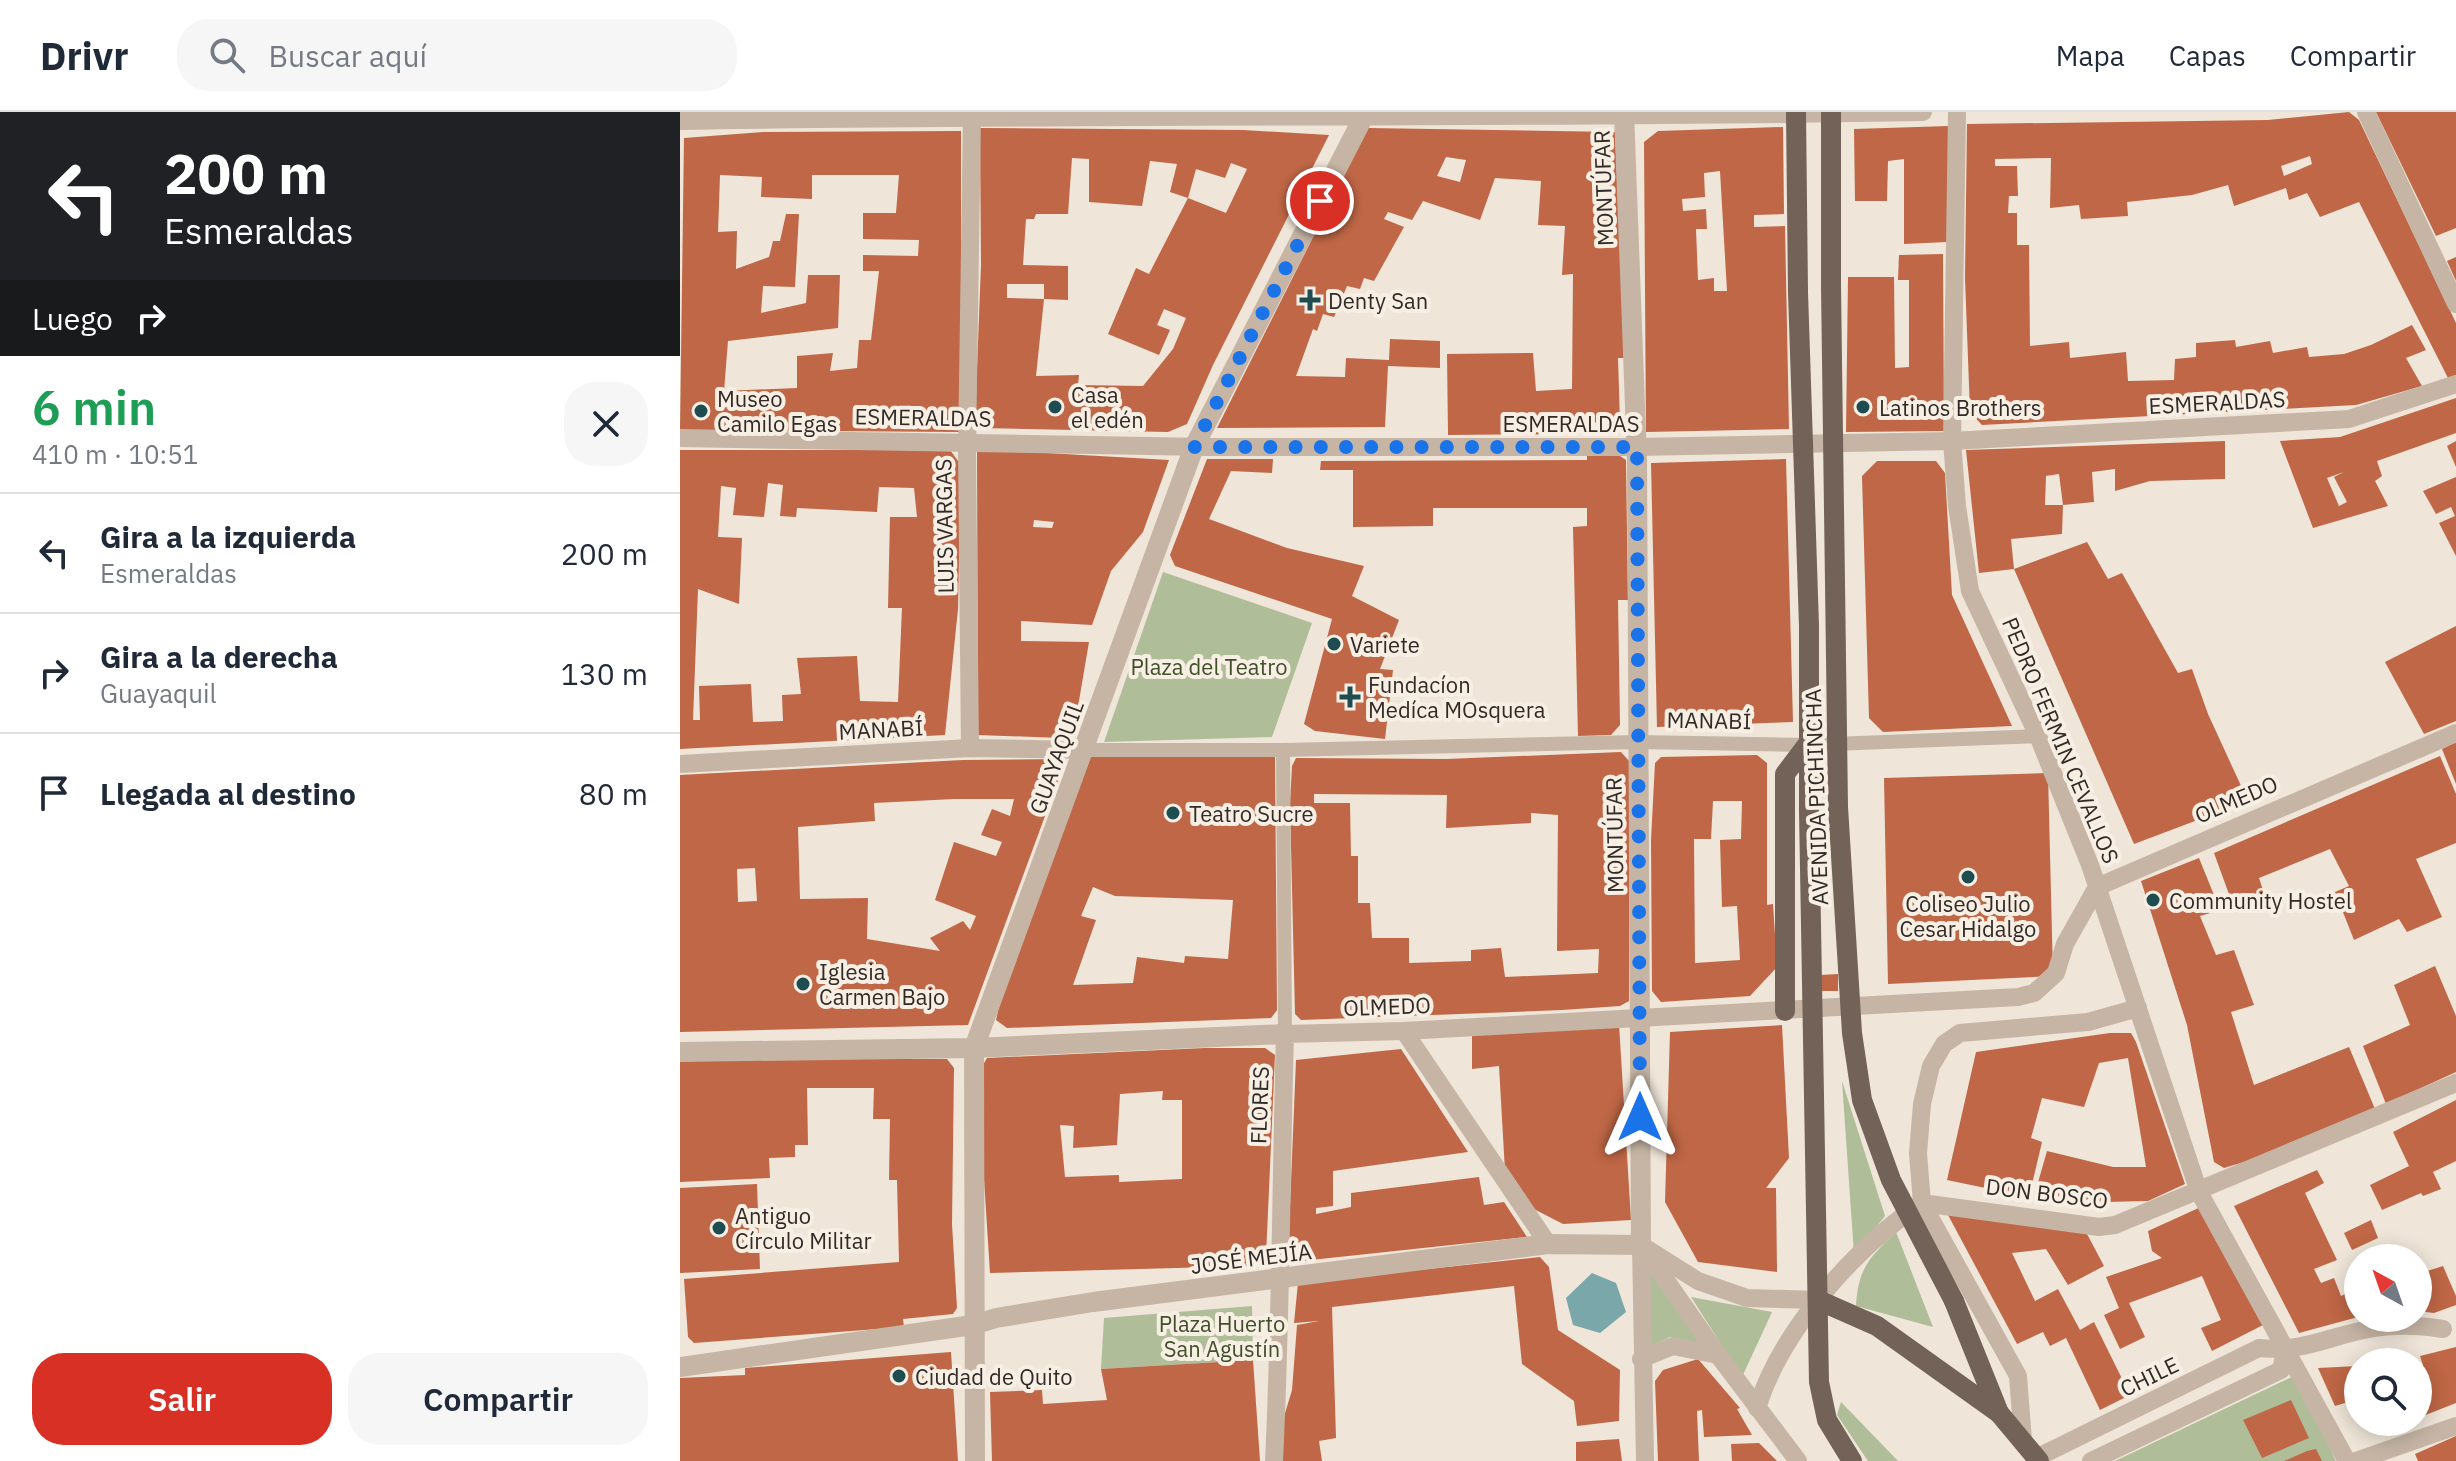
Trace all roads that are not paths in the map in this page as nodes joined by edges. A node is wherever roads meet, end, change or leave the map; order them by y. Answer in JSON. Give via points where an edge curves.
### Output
{"nodes":[{"id":1,"x":1796,"y":112,"type":"edge"},
{"id":2,"x":1831,"y":112,"type":"edge"},
{"id":3,"x":1923,"y":112,"type":"edge"},
{"id":4,"x":1957,"y":112,"type":"edge"},
{"id":5,"x":2366,"y":112,"type":"edge"},
{"id":6,"x":1365,"y":113,"type":"edge"},
{"id":7,"x":972,"y":114,"type":"edge"},
{"id":8,"x":1624,"y":115,"type":"edge"},
{"id":9,"x":680,"y":121,"type":"edge"},
{"id":10,"x":2456,"y":304,"type":"edge"},
{"id":11,"x":2456,"y":384,"type":"edge"},
{"id":12,"x":680,"y":438,"type":"edge"},
{"id":13,"x":967,"y":441,"type":"junction"},
{"id":14,"x":1952,"y":441,"type":"junction"},
{"id":15,"x":1835,"y":443,"type":"junction"},
{"id":16,"x":1803,"y":444,"type":"junction"},
{"id":17,"x":1194,"y":447,"type":"junction"},
{"id":18,"x":1637,"y":447,"type":"junction"},
{"id":19,"x":2456,"y":733,"type":"edge"},
{"id":20,"x":2038,"y":736,"type":"junction"},
{"id":21,"x":1638,"y":742,"type":"junction"},
{"id":22,"x":1836,"y":744,"type":"junction"},
{"id":23,"x":1807,"y":745,"type":"junction"},
{"id":24,"x":970,"y":748,"type":"junction"},
{"id":25,"x":1084,"y":750,"type":"junction"},
{"id":26,"x":1283,"y":750,"type":"junction"},
{"id":27,"x":680,"y":764,"type":"edge"},
{"id":28,"x":2097,"y":887,"type":"junction"},
{"id":29,"x":2112,"y":930,"type":"junction"},
{"id":30,"x":2065,"y":944,"type":"junction"},
{"id":31,"x":2138,"y":1008,"type":"junction"},
{"id":32,"x":1785,"y":1011,"type":"junction"},
{"id":33,"x":1640,"y":1017,"type":"junction"},
{"id":34,"x":1404,"y":1031,"type":"junction"},
{"id":35,"x":1285,"y":1034,"type":"junction"},
{"id":36,"x":974,"y":1048,"type":"junction"},
{"id":37,"x":680,"y":1052,"type":"edge"},
{"id":38,"x":2456,"y":1083,"type":"edge"},
{"id":39,"x":2199,"y":1192,"type":"junction"},
{"id":40,"x":1922,"y":1203,"type":"junction"},
{"id":41,"x":1548,"y":1244,"type":"junction"},
{"id":42,"x":1641,"y":1245,"type":"junction"},
{"id":43,"x":1282,"y":1278,"type":"junction"},
{"id":44,"x":1818,"y":1300,"type":"junction"},
{"id":45,"x":973,"y":1325,"type":"junction"},
{"id":46,"x":2443,"y":1329,"type":"dead end"},
{"id":47,"x":2285,"y":1351,"type":"junction"},
{"id":48,"x":1718,"y":1355,"type":"junction"},
{"id":49,"x":1641,"y":1359,"type":"junction"},
{"id":50,"x":680,"y":1367,"type":"edge"},
{"id":51,"x":1757,"y":1408,"type":"junction"},
{"id":52,"x":1999,"y":1413,"type":"junction"},
{"id":53,"x":2456,"y":1426,"type":"edge"},
{"id":54,"x":2033,"y":1453,"type":"edge"},
{"id":55,"x":975,"y":1461,"type":"edge"},
{"id":56,"x":1274,"y":1461,"type":"edge"},
{"id":57,"x":1645,"y":1461,"type":"edge"},
{"id":58,"x":1798,"y":1461,"type":"edge"},
{"id":59,"x":1852,"y":1461,"type":"edge"},
{"id":60,"x":2091,"y":1461,"type":"edge"},
{"id":61,"x":2347,"y":1461,"type":"edge"},
{"id":62,"x":2356,"y":1461,"type":"edge"}],
"edges":[{"from":1,"to":16,"type":"main road","name":"AVENIDA PICHINCHA","bridge":true},
{"from":2,"to":15,"type":"main road","name":"AVENIDA PICHINCHA","bridge":true},
{"from":3,"to":8,"type":"street"},
{"from":4,"to":14,"type":"street","name":"PEDRO FERMIN CEVALLOS"},
{"from":5,"to":10,"type":"street"},
{"from":6,"to":7,"type":"street"},
{"from":6,"to":8,"type":"street"},
{"from":6,"to":17,"type":"street","name":"GUAYAQUIL"},
{"from":7,"to":9,"type":"street"},
{"from":7,"to":13,"type":"street","name":"LUIS VARGAS"},
{"from":8,"to":18,"type":"street","name":"MONTÚFAR"},
{"from":11,"to":14,"type":"street","name":"ESMERALDAS","via":[[2349,419]]},
{"from":12,"to":13,"type":"street","name":"ESMERALDAS"},
{"from":13,"to":17,"type":"street","name":"ESMERALDAS"},
{"from":13,"to":24,"type":"street","name":"LUIS VARGAS"},
{"from":14,"to":15,"type":"street","name":"ESMERALDAS"},
{"from":14,"to":20,"type":"street","name":"PEDRO FERMIN CEVALLOS","via":[[1970,591]]},
{"from":15,"to":16,"type":"street","name":"ESMERALDAS"},
{"from":15,"to":22,"type":"main road","name":"AVENIDA PICHINCHA"},
{"from":16,"to":18,"type":"street","name":"ESMERALDAS"},
{"from":16,"to":23,"type":"main road","name":"AVENIDA PICHINCHA"},
{"from":17,"to":18,"type":"street","name":"ESMERALDAS"},
{"from":17,"to":25,"type":"street","name":"GUAYAQUIL"},
{"from":18,"to":21,"type":"street","name":"MONTÚFAR"},
{"from":19,"to":28,"type":"street","name":"OLMEDO"},
{"from":20,"to":22,"type":"street","name":"MANABÍ"},
{"from":20,"to":28,"type":"street","name":"PEDRO FERMIN CEVALLOS"},
{"from":21,"to":23,"type":"street","name":"MANABÍ"},
{"from":21,"to":26,"type":"street","name":"MANABÍ"},
{"from":21,"to":33,"type":"street","name":"MONTÚFAR"},
{"from":22,"to":23,"type":"street","name":"MANABÍ"},
{"from":22,"to":52,"type":"main road","name":"AVENIDA PICHINCHA","bridge":true,"via":[[1852,1033],[1862,1100],[1891,1180],[1954,1301]]},
{"from":23,"to":32,"type":"main road","via":[[1785,774]]},
{"from":23,"to":59,"type":"main road","name":"AVENIDA PICHINCHA","bridge":true,"via":[[1819,1382],[1827,1420]]},
{"from":24,"to":25,"type":"street","name":"MANABÍ"},
{"from":24,"to":27,"type":"street","name":"MANABÍ"},
{"from":25,"to":26,"type":"street","name":"MANABÍ"},
{"from":25,"to":36,"type":"street","name":"GUAYAQUIL"},
{"from":26,"to":35,"type":"street","name":"FLORES"},
{"from":28,"to":29,"type":"street","name":"PEDRO FERMIN CEVALLOS"},
{"from":28,"to":30,"type":"street","name":"OLMEDO"},
{"from":29,"to":30,"type":"street","via":[[2092,925]]},
{"from":29,"to":31,"type":"street","name":"PEDRO FERMIN CEVALLOS"},
{"from":30,"to":32,"type":"street","name":"OLMEDO","via":[[2049,982],[2018,997]]},
{"from":31,"to":39,"type":"street","name":"PEDRO FERMIN CEVALLOS"},
{"from":31,"to":40,"type":"street","via":[[2088,1022],[1960,1033],[1944,1044],[1931,1066],[1922,1104]]},
{"from":32,"to":33,"type":"street","name":"OLMEDO"},
{"from":33,"to":34,"type":"street","name":"OLMEDO"},
{"from":33,"to":42,"type":"street","name":"MONTÚFAR"},
{"from":34,"to":35,"type":"street","name":"OLMEDO"},
{"from":34,"to":41,"type":"street"},
{"from":35,"to":36,"type":"street","name":"OLMEDO"},
{"from":35,"to":43,"type":"street","name":"FLORES"},
{"from":36,"to":37,"type":"street","name":"OLMEDO"},
{"from":36,"to":45,"type":"street","name":"GUAYAQUIL"},
{"from":38,"to":39,"type":"street","name":"DON BOSCO"},
{"from":39,"to":40,"type":"street","name":"DON BOSCO","via":[[2132,1220],[2099,1227]]},
{"from":39,"to":47,"type":"street","name":"PEDRO FERMIN CEVALLOS"},
{"from":40,"to":44,"type":"street","via":[[1893,1222]]},
{"from":40,"to":54,"type":"street","via":[[2018,1376]]},
{"from":41,"to":42,"type":"street","name":"JOSÉ MEJÍA"},
{"from":41,"to":43,"type":"street","name":"JOSÉ MEJÍA"},
{"from":42,"to":44,"type":"street","via":[[1698,1281],[1747,1298]]},
{"from":42,"to":48,"type":"street"},
{"from":42,"to":49,"type":"street","name":"MONTÚFAR"},
{"from":43,"to":45,"type":"street","name":"JOSÉ MEJÍA","via":[[1093,1302]]},
{"from":43,"to":56,"type":"street","name":"FLORES"},
{"from":44,"to":51,"type":"street","via":[[1788,1336]]},
{"from":44,"to":52,"type":"main road","via":[[1877,1326]]},
{"from":45,"to":50,"type":"street","name":"JOSÉ MEJÍA"},
{"from":45,"to":55,"type":"street","name":"GUAYAQUIL"},
{"from":46,"to":47,"type":"street","name":"CHILE","via":[[2410,1324],[2366,1329]]},
{"from":47,"to":54,"type":"street","name":"CHILE","via":[[2259,1348]]},
{"from":47,"to":60,"type":"street","via":[[2281,1370]]},
{"from":47,"to":61,"type":"street"},
{"from":48,"to":49,"type":"street","via":[[1673,1346]]},
{"from":48,"to":51,"type":"street"},
{"from":49,"to":57,"type":"street","name":"MONTÚFAR"},
{"from":51,"to":58,"type":"street"},
{"from":52,"to":54,"type":"main road","name":"AVENIDA PICHINCHA"},
{"from":53,"to":62,"type":"street"}]}
